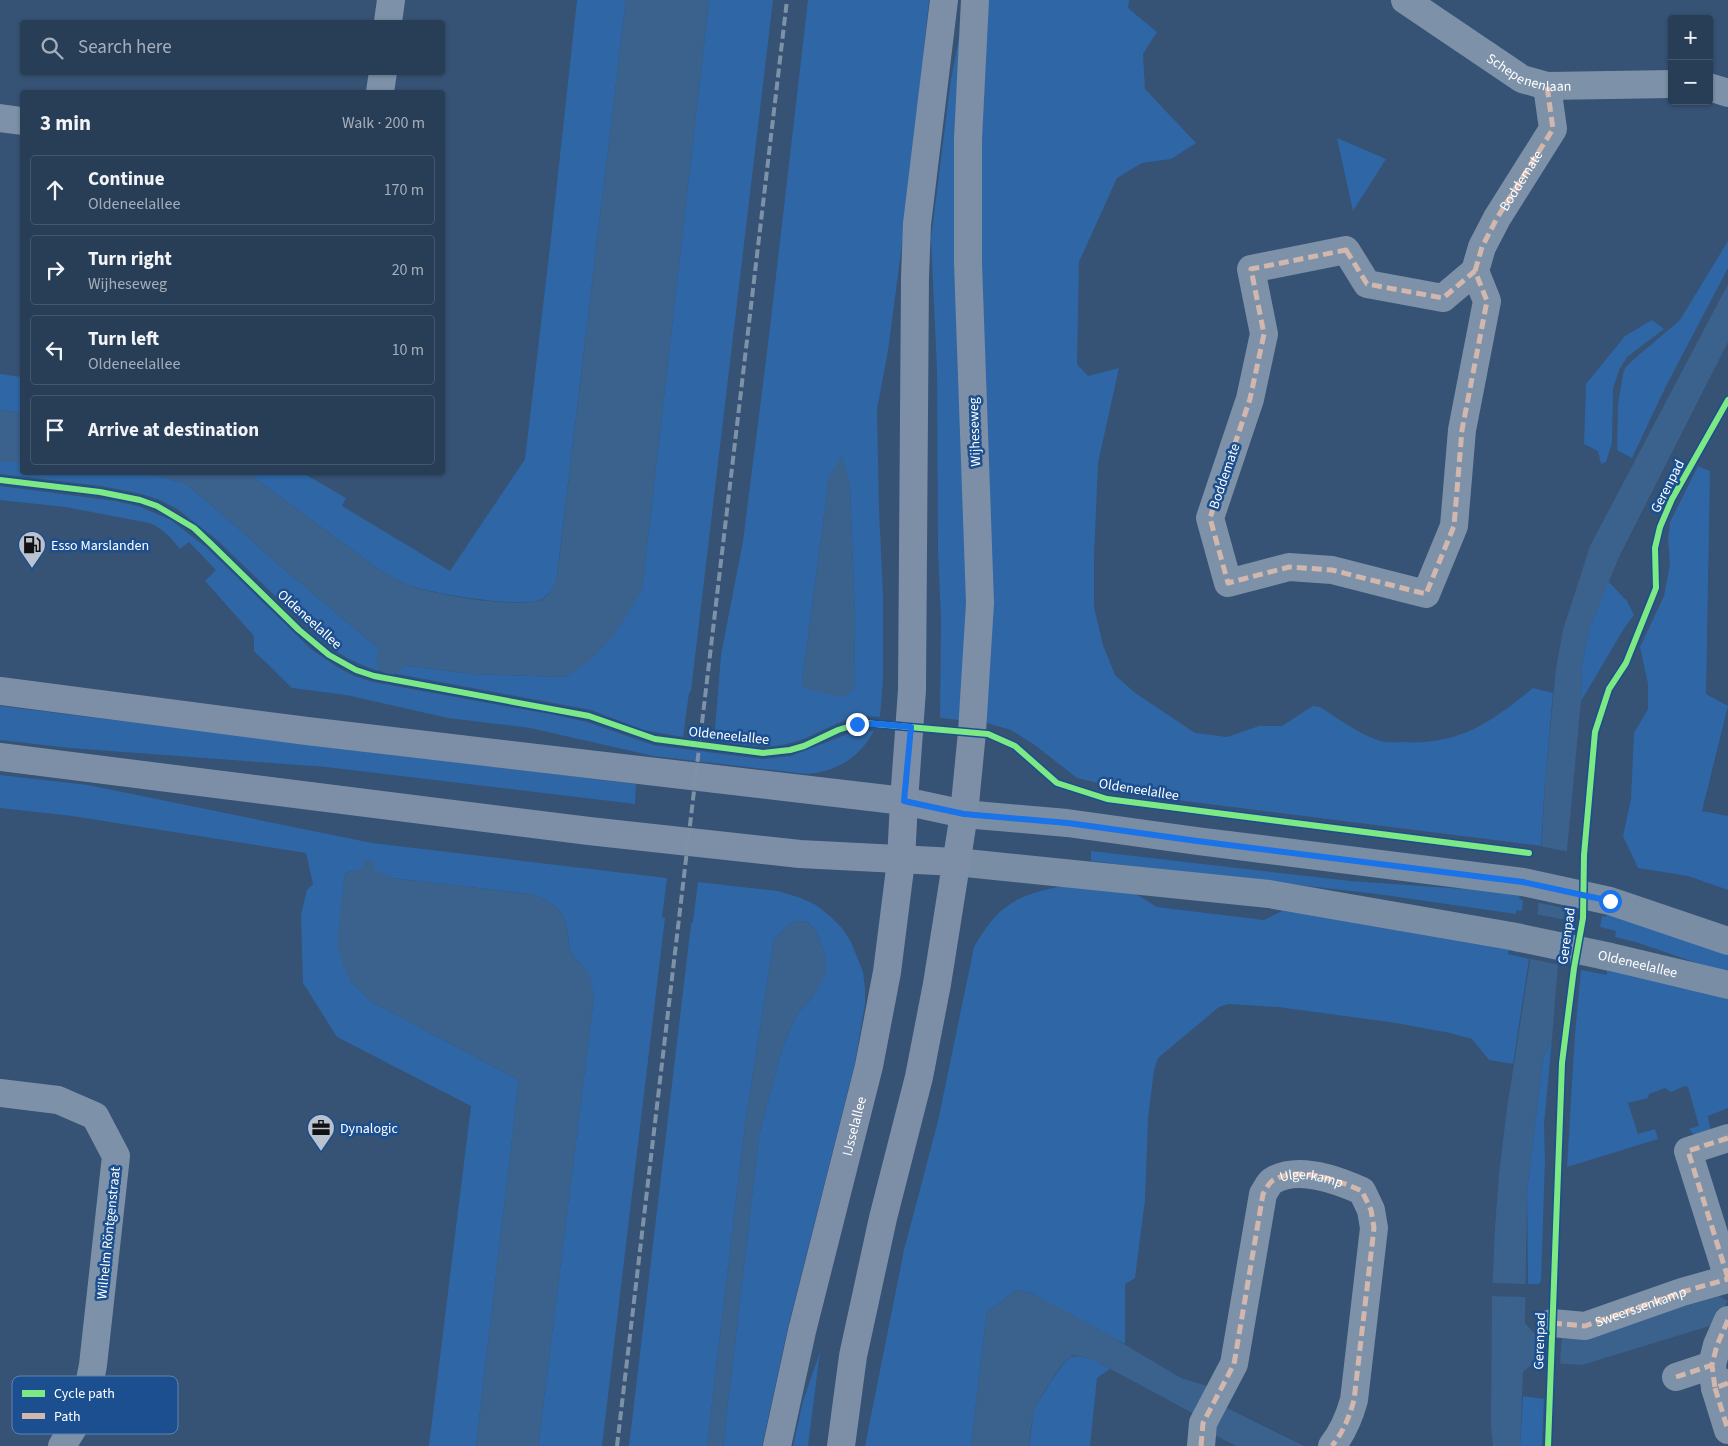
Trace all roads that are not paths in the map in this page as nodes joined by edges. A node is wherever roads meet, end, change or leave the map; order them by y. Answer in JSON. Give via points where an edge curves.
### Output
{"nodes":[{"id":1,"x":391,"y":0,"type":"edge"},
{"id":2,"x":944,"y":0,"type":"edge"},
{"id":3,"x":975,"y":0,"type":"edge"},
{"id":4,"x":1405,"y":0,"type":"edge"},
{"id":5,"x":388,"y":20,"type":"edge"},
{"id":6,"x":382,"y":75,"type":"edge"},
{"id":7,"x":1668,"y":84,"type":"edge"},
{"id":8,"x":1547,"y":86,"type":"junction"},
{"id":9,"x":1713,"y":88,"type":"edge"},
{"id":10,"x":380,"y":90,"type":"edge"},
{"id":11,"x":1728,"y":93,"type":"edge"},
{"id":12,"x":0,"y":118,"type":"edge"},
{"id":13,"x":20,"y":121,"type":"edge"},
{"id":14,"x":1475,"y":271,"type":"junction"},
{"id":15,"x":0,"y":691,"type":"edge"},
{"id":16,"x":0,"y":757,"type":"edge"},
{"id":17,"x":904,"y":801,"type":"junction"},
{"id":18,"x":964,"y":814,"type":"junction"},
{"id":19,"x":901,"y":861,"type":"junction"},
{"id":20,"x":956,"y":862,"type":"junction"},
{"id":21,"x":1728,"y":941,"type":"edge"},
{"id":22,"x":1728,"y":985,"type":"edge"},
{"id":23,"x":0,"y":1093,"type":"edge"},
{"id":24,"x":1728,"y":1138,"type":"edge"},
{"id":25,"x":1728,"y":1279,"type":"edge"},
{"id":26,"x":1552,"y":1322,"type":"dead end"},
{"id":27,"x":1725,"y":1325,"type":"edge"},
{"id":28,"x":91,"y":1376,"type":"edge"},
{"id":29,"x":1676,"y":1377,"type":"dead end"},
{"id":30,"x":1718,"y":1379,"type":"edge"},
{"id":31,"x":1728,"y":1430,"type":"edge"},
{"id":32,"x":69,"y":1434,"type":"edge"},
{"id":33,"x":1202,"y":1435,"type":"edge"},
{"id":34,"x":62,"y":1446,"type":"edge"},
{"id":35,"x":777,"y":1446,"type":"edge"},
{"id":36,"x":841,"y":1446,"type":"edge"},
{"id":37,"x":1332,"y":1446,"type":"edge"}],
"edges":[{"from":1,"to":5,"type":"street"},
{"from":2,"to":17,"type":"main road","via":[[917,224],[912,690]]},
{"from":3,"to":18,"type":"main road","name":"Wijheseweg","via":[[968,139],[968,254],[980,603]]},
{"from":4,"to":8,"type":"street","name":"Schepenenlaan","via":[[1522,79]]},
{"from":6,"to":10,"type":"street"},
{"from":7,"to":8,"type":"street","name":"Schepenenlaan"},
{"from":8,"to":14,"type":"street","name":"Boddemate","via":[[1553,129],[1497,218],[1482,247]]},
{"from":9,"to":11,"type":"street"},
{"from":12,"to":13,"type":"street"},
{"from":14,"to":14,"type":"street","name":"Boddemate","via":[[1488,301],[1462,430],[1454,526],[1426,594],[1332,570],[1289,566],[1228,583],[1210,518],[1250,399],[1264,334],[1251,269],[1346,250],[1366,284],[1443,298]]},
{"from":15,"to":17,"type":"main road","via":[[307,731]]},
{"from":16,"to":19,"type":"main road","name":"Oldeneelallee","via":[[589,831],[800,854]]},
{"from":17,"to":18,"type":"main road"},
{"from":17,"to":19,"type":"main road","name":"IJsselallee"},
{"from":18,"to":20,"type":"main road","name":"Wijheseweg"},
{"from":18,"to":21,"type":"main road","via":[[1068,823],[1523,882],[1610,901]]},
{"from":19,"to":20,"type":"main road","name":"Oldeneelallee"},
{"from":19,"to":35,"type":"main road","name":"IJsselallee","via":[[887,972],[869,1066],[802,1331]]},
{"from":20,"to":22,"type":"main road","name":"Oldeneelallee","via":[[1269,894],[1511,936]]},
{"from":20,"to":36,"type":"main road","via":[[919,1077],[883,1218],[853,1356]]},
{"from":23,"to":28,"type":"street","name":"Wilhelm Röntgenstraat","via":[[58,1100],[95,1116],[116,1156]]},
{"from":24,"to":25,"type":"street","name":"Sweerssenkamp","via":[[1688,1151]]},
{"from":25,"to":26,"type":"street","name":"Sweerssenkamp","via":[[1585,1326]]},
{"from":27,"to":30,"type":"street"},
{"from":29,"to":30,"type":"street"},
{"from":30,"to":31,"type":"street"},
{"from":32,"to":34,"type":"street","name":"Wilhelm Röntgenstraat"},
{"from":33,"to":37,"type":"street","name":"Ulgerkamp","via":[[1234,1364],[1263,1194],[1271,1182],[1288,1174],[1319,1176],[1362,1191],[1371,1210],[1374,1228],[1354,1400],[1348,1421]]}]}
